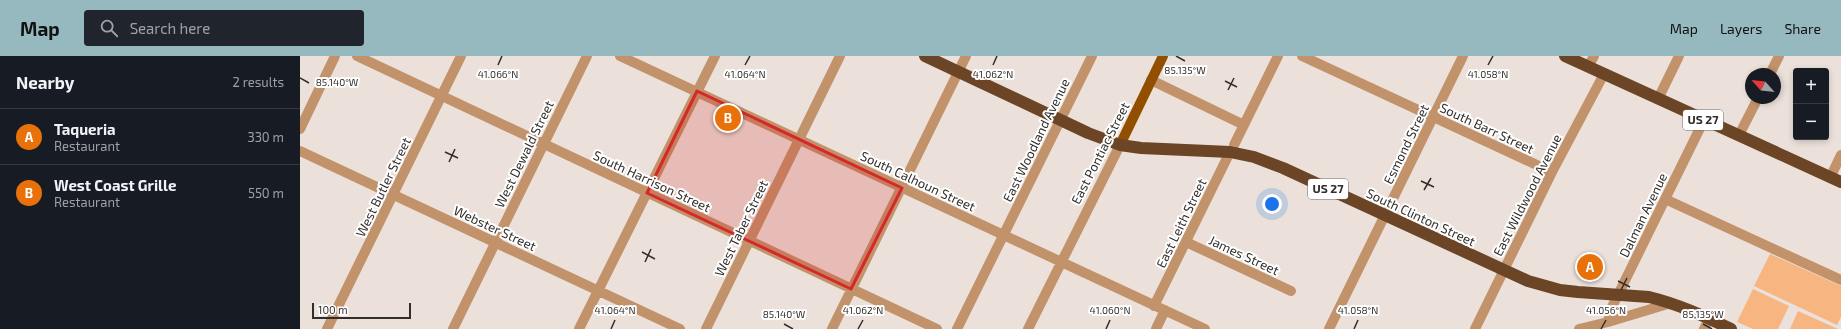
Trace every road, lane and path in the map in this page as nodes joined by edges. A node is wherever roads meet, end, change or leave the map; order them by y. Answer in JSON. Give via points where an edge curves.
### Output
{"nodes":[{"id":1,"x":336,"y":56,"type":"edge"},
{"id":2,"x":357,"y":56,"type":"edge"},
{"id":3,"x":461,"y":56,"type":"edge"},
{"id":4,"x":587,"y":56,"type":"edge"},
{"id":5,"x":620,"y":56,"type":"edge"},
{"id":6,"x":715,"y":56,"type":"edge"},
{"id":7,"x":840,"y":56,"type":"edge"},
{"id":8,"x":925,"y":56,"type":"edge"},
{"id":9,"x":966,"y":56,"type":"edge"},
{"id":10,"x":1092,"y":56,"type":"edge"},
{"id":11,"x":1163,"y":56,"type":"edge"},
{"id":12,"x":1278,"y":56,"type":"edge"},
{"id":13,"x":1302,"y":56,"type":"edge"},
{"id":14,"x":1463,"y":56,"type":"edge"},
{"id":15,"x":1565,"y":56,"type":"edge"},
{"id":16,"x":1679,"y":56,"type":"edge"},
{"id":17,"x":1779,"y":56,"type":"edge"},
{"id":18,"x":1591,"y":61,"type":"edge"},
{"id":19,"x":1773,"y":68,"type":"edge"},
{"id":20,"x":958,"y":72,"type":"junction"},
{"id":21,"x":1604,"y":74,"type":"junction"},
{"id":22,"x":1151,"y":80,"type":"junction"},
{"id":23,"x":697,"y":91,"type":"junction"},
{"id":24,"x":442,"y":96,"type":"junction"},
{"id":25,"x":1658,"y":99,"type":"junction"},
{"id":26,"x":1755,"y":104,"type":"edge"},
{"id":27,"x":1433,"y":118,"type":"junction"},
{"id":28,"x":1060,"y":120,"type":"junction"},
{"id":29,"x":1704,"y":120,"type":"junction"},
{"id":30,"x":1244,"y":125,"type":"junction"},
{"id":31,"x":300,"y":129,"type":"edge"},
{"id":32,"x":1739,"y":135,"type":"junction"},
{"id":33,"x":799,"y":139,"type":"junction"},
{"id":34,"x":543,"y":144,"type":"junction"},
{"id":35,"x":1120,"y":145,"type":"junction"},
{"id":36,"x":1232,"y":149,"type":"junction"},
{"id":37,"x":300,"y":151,"type":"edge"},
{"id":38,"x":1841,"y":155,"type":"edge"},
{"id":39,"x":1552,"y":172,"type":"junction"},
{"id":40,"x":1836,"y":180,"type":"edge"},
{"id":41,"x":902,"y":188,"type":"junction"},
{"id":42,"x":647,"y":193,"type":"junction"},
{"id":43,"x":393,"y":196,"type":"junction"},
{"id":44,"x":1665,"y":200,"type":"junction"},
{"id":45,"x":1386,"y":216,"type":"junction"},
{"id":46,"x":1004,"y":235,"type":"junction"},
{"id":47,"x":749,"y":241,"type":"junction"},
{"id":48,"x":1186,"y":242,"type":"junction"},
{"id":49,"x":495,"y":243,"type":"junction"},
{"id":50,"x":1061,"y":263,"type":"junction"},
{"id":51,"x":1503,"y":270,"type":"junction"},
{"id":52,"x":1841,"y":280,"type":"edge"},
{"id":53,"x":851,"y":288,"type":"junction"},
{"id":54,"x":598,"y":291,"type":"junction"},
{"id":55,"x":1291,"y":291,"type":"dead end"},
{"id":56,"x":1618,"y":295,"type":"junction"},
{"id":57,"x":1671,"y":303,"type":"junction"},
{"id":58,"x":1154,"y":306,"type":"junction"},
{"id":59,"x":1165,"y":310,"type":"junction"},
{"id":60,"x":1608,"y":322,"type":"junction"},
{"id":61,"x":1706,"y":324,"type":"edge"},
{"id":62,"x":326,"y":329,"type":"edge"},
{"id":63,"x":453,"y":329,"type":"edge"},
{"id":64,"x":579,"y":329,"type":"edge"},
{"id":65,"x":680,"y":329,"type":"edge"},
{"id":66,"x":706,"y":329,"type":"edge"},
{"id":67,"x":832,"y":329,"type":"edge"},
{"id":68,"x":937,"y":329,"type":"edge"},
{"id":69,"x":957,"y":329,"type":"edge"},
{"id":70,"x":1028,"y":329,"type":"edge"},
{"id":71,"x":1156,"y":329,"type":"edge"},
{"id":72,"x":1205,"y":329,"type":"edge"},
{"id":73,"x":1329,"y":329,"type":"edge"},
{"id":74,"x":1475,"y":329,"type":"edge"},
{"id":75,"x":1579,"y":329,"type":"edge"},
{"id":76,"x":1731,"y":329,"type":"edge"}],
"edges":[{"from":1,"to":31,"type":"street"},
{"from":2,"to":24,"type":"street","name":"South Harrison Street"},
{"from":3,"to":24,"type":"street","name":"West Butler Street"},
{"from":4,"to":34,"type":"street","name":"West Dewald Street"},
{"from":5,"to":23,"type":"street","name":"South Calhoun Street"},
{"from":6,"to":23,"type":"street"},
{"from":7,"to":33,"type":"street","name":"West Taber Street"},
{"from":8,"to":20,"type":"highway","name":"South Clinton Street","number":"US 27"},
{"from":9,"to":20,"type":"street"},
{"from":10,"to":28,"type":"street","name":"East Woodland Avenue"},
{"from":11,"to":22,"type":"main road","name":"East Pontiac Street"},
{"from":12,"to":30,"type":"street","name":"East Leith Street"},
{"from":13,"to":27,"type":"street","name":"South Barr Street"},
{"from":14,"to":27,"type":"street","name":"Esmond Street"},
{"from":15,"to":18,"type":"highway","number":"US 27"},
{"from":16,"to":25,"type":"street"},
{"from":17,"to":19,"type":"street"},
{"from":18,"to":21,"type":"highway","number":"US 27"},
{"from":20,"to":28,"type":"highway","name":"South Clinton Street","number":"US 27"},
{"from":20,"to":41,"type":"street"},
{"from":21,"to":25,"type":"highway","number":"US 27"},
{"from":21,"to":39,"type":"street","name":"East Wildwood Avenue"},
{"from":22,"to":30,"type":"street"},
{"from":22,"to":35,"type":"main road","name":"East Pontiac Street"},
{"from":23,"to":33,"type":"street","name":"South Calhoun Street"},
{"from":23,"to":42,"type":"street"},
{"from":24,"to":34,"type":"street","name":"South Harrison Street"},
{"from":24,"to":43,"type":"street","name":"West Butler Street"},
{"from":25,"to":29,"type":"highway","number":"US 27"},
{"from":26,"to":32,"type":"street"},
{"from":27,"to":39,"type":"street","name":"South Barr Street"},
{"from":27,"to":45,"type":"street","name":"Esmond Street"},
{"from":28,"to":35,"type":"highway","name":"South Clinton Street","number":"US 27"},
{"from":28,"to":46,"type":"street","name":"East Woodland Avenue"},
{"from":29,"to":32,"type":"highway","number":"US 27"},
{"from":29,"to":44,"type":"street","name":"Dalman Avenue"},
{"from":30,"to":36,"type":"street","name":"East Leith Street"},
{"from":32,"to":40,"type":"highway","number":"US 27"},
{"from":33,"to":41,"type":"street","name":"South Calhoun Street"},
{"from":33,"to":47,"type":"street","name":"West Taber Street"},
{"from":34,"to":42,"type":"street","name":"South Harrison Street"},
{"from":34,"to":49,"type":"street","name":"West Dewald Street"},
{"from":35,"to":36,"type":"highway","name":"South Clinton Street","number":"US 27","via":[[1148,149]]},
{"from":35,"to":50,"type":"street","name":"East Pontiac Street"},
{"from":36,"to":45,"type":"highway","name":"South Clinton Street","number":"US 27","via":[[1268,162]]},
{"from":36,"to":48,"type":"street","name":"East Leith Street"},
{"from":37,"to":43,"type":"street","name":"Webster Street"},
{"from":38,"to":40,"type":"street"},
{"from":39,"to":51,"type":"street","name":"East Wildwood Avenue"},
{"from":41,"to":46,"type":"street","name":"South Calhoun Street"},
{"from":41,"to":53,"type":"street"},
{"from":42,"to":47,"type":"street","name":"South Harrison Street"},
{"from":42,"to":54,"type":"street"},
{"from":43,"to":49,"type":"street","name":"Webster Street"},
{"from":43,"to":62,"type":"street","name":"West Butler Street"},
{"from":44,"to":52,"type":"street"},
{"from":44,"to":56,"type":"street","name":"Dalman Avenue"},
{"from":45,"to":51,"type":"highway","name":"South Clinton Street","number":"US 27"},
{"from":45,"to":73,"type":"street","name":"Esmond Street"},
{"from":46,"to":50,"type":"street","name":"South Calhoun Street"},
{"from":46,"to":69,"type":"street","name":"East Woodland Avenue"},
{"from":47,"to":53,"type":"street","name":"South Harrison Street"},
{"from":47,"to":66,"type":"street","name":"West Taber Street"},
{"from":48,"to":55,"type":"street","name":"James Street"},
{"from":48,"to":58,"type":"street","name":"East Leith Street"},
{"from":49,"to":54,"type":"street","name":"Webster Street"},
{"from":49,"to":63,"type":"street","name":"West Dewald Street"},
{"from":50,"to":58,"type":"street","name":"South Calhoun Street"},
{"from":50,"to":70,"type":"street","name":"East Pontiac Street"},
{"from":51,"to":56,"type":"highway","name":"South Clinton Street","number":"US 27","via":[[1528,281],[1560,290]]},
{"from":51,"to":74,"type":"street","name":"East Wildwood Avenue"},
{"from":53,"to":67,"type":"street"},
{"from":53,"to":68,"type":"street","name":"South Harrison Street"},
{"from":54,"to":64,"type":"street"},
{"from":54,"to":65,"type":"street","name":"Webster Street"},
{"from":56,"to":57,"type":"highway","name":"South Clinton Street","number":"US 27","via":[[1649,297]]},
{"from":56,"to":60,"type":"street","name":"Dalman Avenue","via":[[1611,308]]},
{"from":57,"to":60,"type":"street"},
{"from":57,"to":61,"type":"highway","name":"South Clinton Street","number":"US 27"},
{"from":58,"to":59,"type":"street","name":"South Calhoun Street"},
{"from":59,"to":71,"type":"street"},
{"from":59,"to":72,"type":"street","name":"South Calhoun Street"},
{"from":60,"to":75,"type":"street"},
{"from":61,"to":76,"type":"highway","name":"South Clinton Street","number":"US 27"}]}
